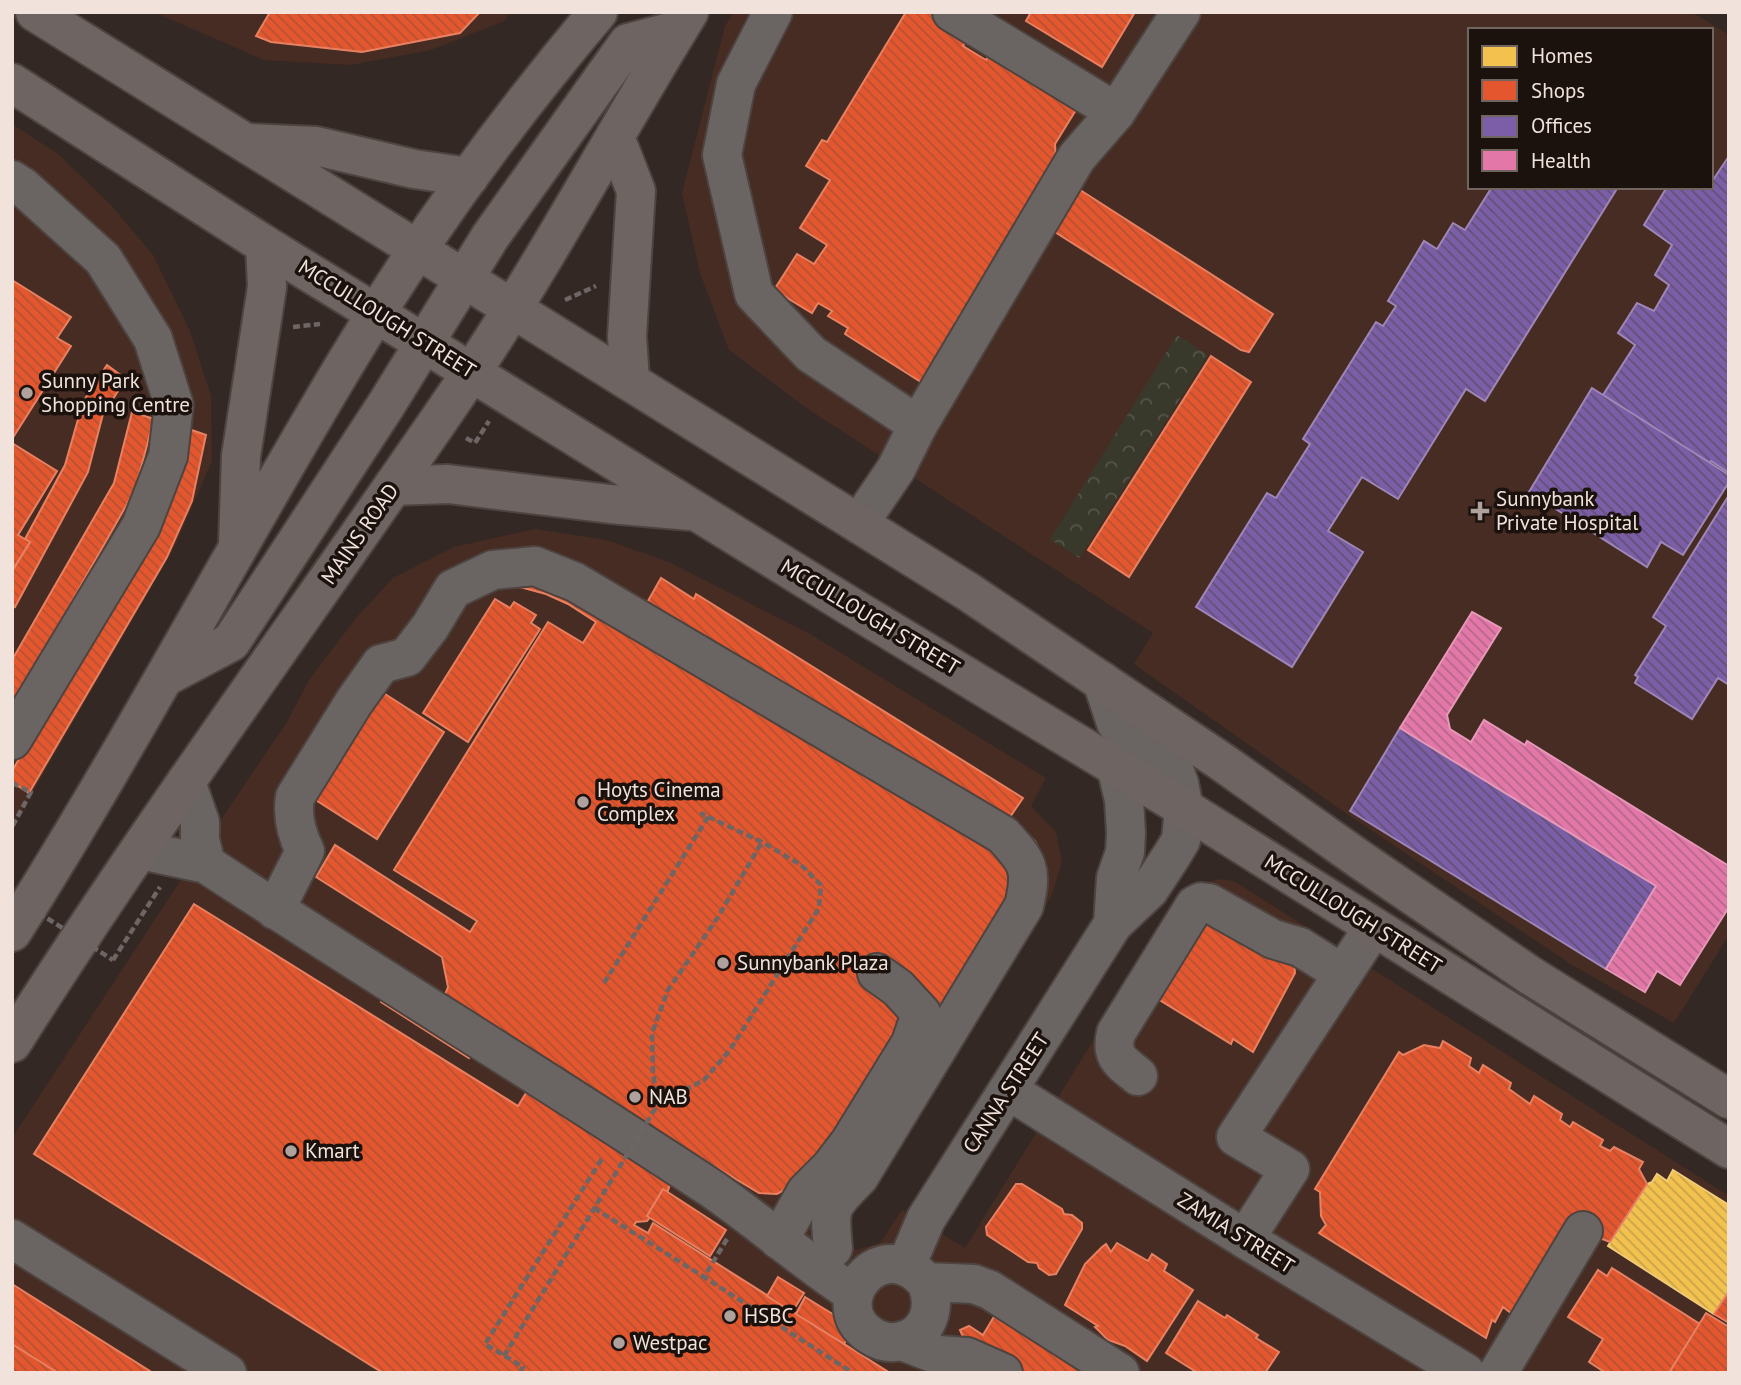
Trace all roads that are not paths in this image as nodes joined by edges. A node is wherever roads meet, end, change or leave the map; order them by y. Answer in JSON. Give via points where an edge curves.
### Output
{"nodes":[{"id":1,"x":35,"y":12,"type":"edge"},
{"id":2,"x":598,"y":12,"type":"edge"},
{"id":3,"x":773,"y":12,"type":"edge"},
{"id":4,"x":952,"y":12,"type":"edge"},
{"id":5,"x":1181,"y":12,"type":"edge"},
{"id":6,"x":683,"y":21,"type":"edge"},
{"id":7,"x":12,"y":83,"type":"edge"},
{"id":8,"x":1116,"y":112,"type":"junction"},
{"id":9,"x":615,"y":137,"type":"junction"},
{"id":10,"x":248,"y":143,"type":"junction"},
{"id":11,"x":469,"y":177,"type":"junction"},
{"id":12,"x":12,"y":180,"type":"edge"},
{"id":13,"x":265,"y":245,"type":"junction"},
{"id":14,"x":419,"y":249,"type":"junction"},
{"id":15,"x":464,"y":278,"type":"junction"},
{"id":16,"x":513,"y":307,"type":"junction"},
{"id":17,"x":377,"y":313,"type":"junction"},
{"id":18,"x":425,"y":342,"type":"junction"},
{"id":19,"x":472,"y":371,"type":"junction"},
{"id":20,"x":630,"y":380,"type":"junction"},
{"id":21,"x":918,"y":425,"type":"junction"},
{"id":22,"x":393,"y":486,"type":"junction"},
{"id":23,"x":699,"y":512,"type":"junction"},
{"id":24,"x":860,"y":522,"type":"junction"},
{"id":25,"x":238,"y":550,"type":"junction"},
{"id":26,"x":166,"y":677,"type":"junction"},
{"id":27,"x":1102,"y":681,"type":"junction"},
{"id":28,"x":12,"y":740,"type":"edge"},
{"id":29,"x":1116,"y":766,"type":"junction"},
{"id":30,"x":186,"y":782,"type":"junction"},
{"id":31,"x":1184,"y":808,"type":"junction"},
{"id":32,"x":153,"y":863,"type":"junction"},
{"id":33,"x":205,"y":864,"type":"junction"},
{"id":34,"x":275,"y":910,"type":"junction"},
{"id":35,"x":1113,"y":924,"type":"junction"},
{"id":36,"x":1373,"y":928,"type":"junction"},
{"id":37,"x":12,"y":932,"type":"edge"},
{"id":38,"x":877,"y":974,"type":"dead end"},
{"id":39,"x":1343,"y":974,"type":"junction"},
{"id":40,"x":12,"y":1043,"type":"edge"},
{"id":41,"x":1138,"y":1076,"type":"dead end"},
{"id":42,"x":1008,"y":1090,"type":"junction"},
{"id":43,"x":1729,"y":1099,"type":"edge"},
{"id":44,"x":1729,"y":1149,"type":"edge"},
{"id":45,"x":842,"y":1182,"type":"junction"},
{"id":46,"x":1583,"y":1231,"type":"dead end"},
{"id":47,"x":783,"y":1232,"type":"junction"},
{"id":48,"x":12,"y":1239,"type":"edge"},
{"id":49,"x":1245,"y":1239,"type":"junction"},
{"id":50,"x":833,"y":1248,"type":"junction"},
{"id":51,"x":916,"y":1274,"type":"junction"},
{"id":52,"x":861,"y":1283,"type":"junction"},
{"id":53,"x":902,"y":1341,"type":"junction"},
{"id":54,"x":227,"y":1373,"type":"edge"},
{"id":55,"x":1003,"y":1373,"type":"edge"},
{"id":56,"x":1120,"y":1373,"type":"edge"},
{"id":57,"x":1466,"y":1373,"type":"edge"},
{"id":58,"x":1498,"y":1373,"type":"edge"}],
"edges":[{"from":1,"to":10,"type":"main road"},
{"from":2,"to":11,"type":"main road"},
{"from":3,"to":21,"type":"street","via":[[736,84],[722,155],[754,294],[811,354]]},
{"from":4,"to":8,"type":"street"},
{"from":5,"to":8,"type":"street"},
{"from":6,"to":9,"type":"main road","name":"MAINS ROAD"},
{"from":6,"to":15,"type":"main road","via":[[628,43]]},
{"from":7,"to":13,"type":"main road","name":"MCCULLOUGH STREET"},
{"from":8,"to":21,"type":"street","via":[[1077,157]]},
{"from":9,"to":16,"type":"main road","name":"MAINS ROAD"},
{"from":9,"to":20,"type":"main road","via":[[636,191],[627,335]]},
{"from":10,"to":11,"type":"main road","via":[[316,146]]},
{"from":10,"to":14,"type":"main road"},
{"from":11,"to":14,"type":"main road"},
{"from":12,"to":28,"type":"street","via":[[103,259],[153,340],[174,405],[168,456],[141,526]]},
{"from":13,"to":17,"type":"main road","name":"MCCULLOUGH STREET"},
{"from":13,"to":25,"type":"main road","via":[[267,287],[241,456]]},
{"from":14,"to":15,"type":"main road"},
{"from":14,"to":17,"type":"main road"},
{"from":15,"to":16,"type":"main road"},
{"from":15,"to":18,"type":"main road"},
{"from":16,"to":19,"type":"main road","name":"MAINS ROAD"},
{"from":16,"to":20,"type":"main road"},
{"from":17,"to":18,"type":"main road","name":"MCCULLOUGH STREET"},
{"from":17,"to":25,"type":"main road"},
{"from":18,"to":19,"type":"main road","name":"MCCULLOUGH STREET"},
{"from":18,"to":26,"type":"main road","via":[[231,642]]},
{"from":19,"to":22,"type":"main road","name":"MAINS ROAD"},
{"from":19,"to":23,"type":"main road","name":"MCCULLOUGH STREET"},
{"from":20,"to":24,"type":"main road"},
{"from":21,"to":24,"type":"street","via":[[896,469]]},
{"from":22,"to":23,"type":"main road","via":[[447,484]]},
{"from":22,"to":30,"type":"main road","name":"MAINS ROAD"},
{"from":23,"to":29,"type":"main road","name":"MCCULLOUGH STREET"},
{"from":24,"to":27,"type":"main road"},
{"from":25,"to":26,"type":"main road"},
{"from":26,"to":37,"type":"main road"},
{"from":27,"to":31,"type":"street","name":"CANNA STREET","via":[[1116,723],[1158,753],[1175,772]]},
{"from":27,"to":43,"type":"main road","via":[[1531,976]]},
{"from":29,"to":31,"type":"main road","name":"MCCULLOUGH STREET"},
{"from":29,"to":35,"type":"street","name":"CANNA STREET","via":[[1126,842],[1116,878]]},
{"from":30,"to":32,"type":"main road","name":"MAINS ROAD"},
{"from":30,"to":33,"type":"street","via":[[200,822]]},
{"from":31,"to":35,"type":"street","name":"CANNA STREET","via":[[1181,840],[1172,855],[1149,890]]},
{"from":31,"to":36,"type":"main road","name":"MCCULLOUGH STREET"},
{"from":32,"to":33,"type":"street"},
{"from":32,"to":40,"type":"main road","name":"MAINS ROAD"},
{"from":33,"to":34,"type":"street"},
{"from":34,"to":45,"type":"street","via":[[305,851],[293,809],[295,797],[380,664],[407,657],[453,589],[493,570],[534,566],[575,582],[1003,835],[1028,867],[1024,906]]},
{"from":34,"to":47,"type":"street","via":[[555,1085],[727,1212]]},
{"from":35,"to":42,"type":"street","name":"CANNA STREET"},
{"from":36,"to":39,"type":"street"},
{"from":36,"to":44,"type":"main road","name":"MCCULLOUGH STREET"},
{"from":38,"to":45,"type":"street","via":[[921,1013],[911,1043],[850,1142]]},
{"from":39,"to":41,"type":"street","via":[[1300,947],[1273,939],[1209,903],[1195,905],[1116,1033],[1113,1045],[1118,1059]]},
{"from":39,"to":49,"type":"street","via":[[1236,1137],[1290,1169]]},
{"from":42,"to":49,"type":"street","name":"ZAMIA STREET"},
{"from":42,"to":51,"type":"street","name":"CANNA STREET","via":[[926,1219]]},
{"from":45,"to":47,"type":"street","via":[[806,1192]]},
{"from":45,"to":50,"type":"street","via":[[830,1217]]},
{"from":46,"to":58,"type":"street"},
{"from":47,"to":50,"type":"street"},
{"from":47,"to":52,"type":"street","via":[[818,1271]]},
{"from":48,"to":54,"type":"street"},
{"from":49,"to":57,"type":"street","name":"ZAMIA STREET"},
{"from":50,"to":52,"type":"street"},
{"from":51,"to":52,"type":"street","via":[[887,1264]]},
{"from":51,"to":53,"type":"street","via":[[932,1302],[931,1313],[920,1331]]},
{"from":51,"to":56,"type":"street","via":[[990,1290]]},
{"from":52,"to":53,"type":"street","via":[[855,1317],[860,1327],[879,1340]]},
{"from":53,"to":55,"type":"street","via":[[938,1355],[967,1357]]}]}
